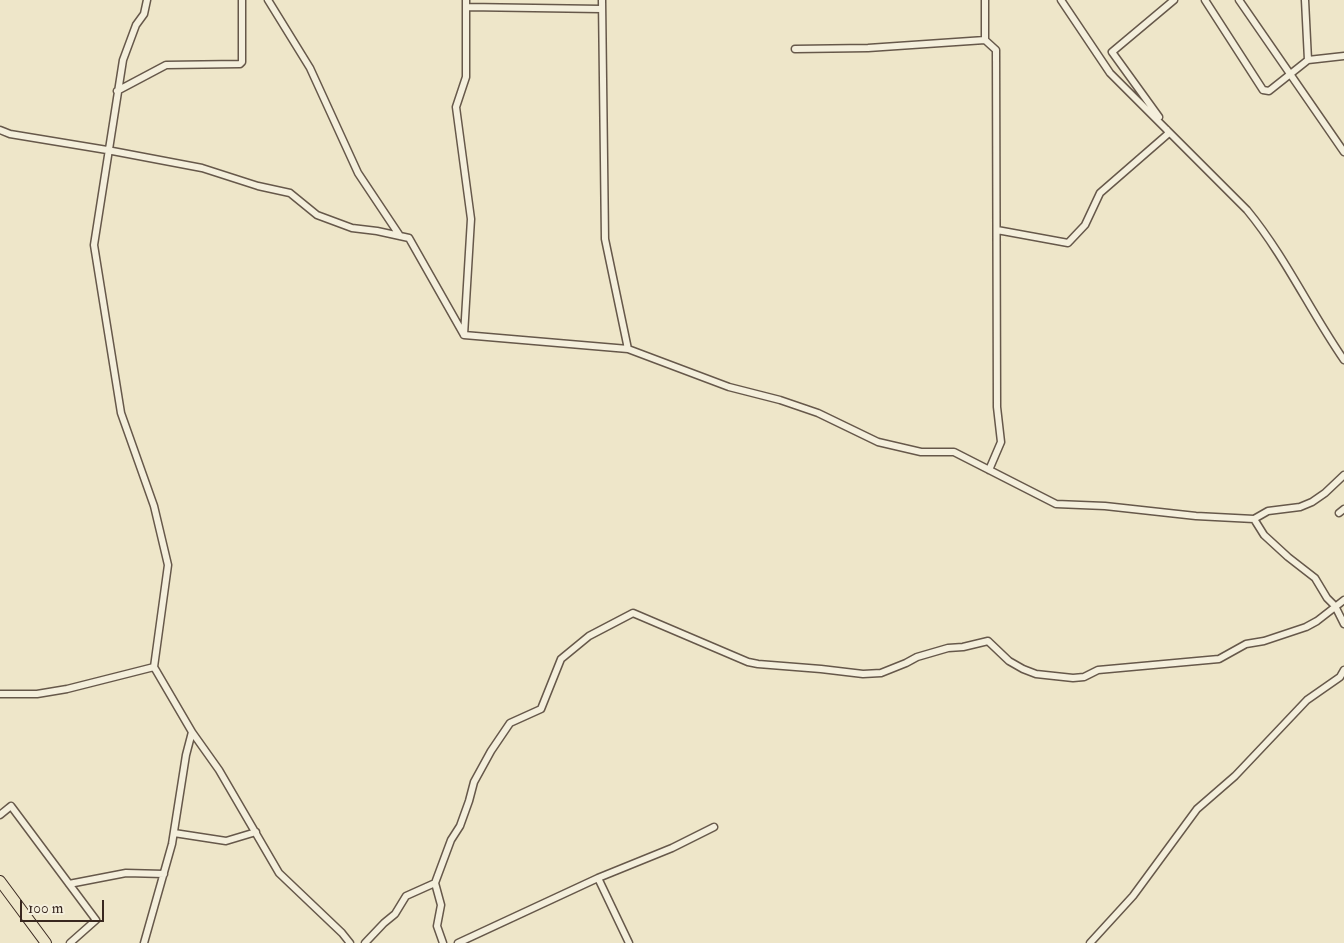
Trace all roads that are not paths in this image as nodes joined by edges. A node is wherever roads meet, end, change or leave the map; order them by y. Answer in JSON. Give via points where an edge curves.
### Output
{"nodes":[{"id":1,"x":147,"y":0,"type":"edge"},
{"id":2,"x":242,"y":0,"type":"edge"},
{"id":3,"x":268,"y":0,"type":"edge"},
{"id":4,"x":602,"y":0,"type":"edge"},
{"id":5,"x":985,"y":0,"type":"edge"},
{"id":6,"x":1061,"y":0,"type":"edge"},
{"id":7,"x":1174,"y":0,"type":"edge"},
{"id":8,"x":1205,"y":0,"type":"edge"},
{"id":9,"x":1239,"y":0,"type":"edge"},
{"id":10,"x":1305,"y":0,"type":"edge"},
{"id":11,"x":467,"y":3,"type":"edge"},
{"id":12,"x":601,"y":9,"type":"junction"},
{"id":13,"x":986,"y":40,"type":"junction"},
{"id":14,"x":795,"y":49,"type":"dead end"},
{"id":15,"x":1344,"y":56,"type":"edge"},
{"id":16,"x":1308,"y":60,"type":"junction"},
{"id":17,"x":1289,"y":75,"type":"junction"},
{"id":18,"x":117,"y":91,"type":"junction"},
{"id":19,"x":0,"y":130,"type":"edge"},
{"id":20,"x":1170,"y":133,"type":"junction"},
{"id":21,"x":107,"y":150,"type":"junction"},
{"id":22,"x":1344,"y":152,"type":"edge"},
{"id":23,"x":997,"y":230,"type":"junction"},
{"id":24,"x":400,"y":236,"type":"junction"},
{"id":25,"x":464,"y":335,"type":"junction"},
{"id":26,"x":628,"y":349,"type":"junction"},
{"id":27,"x":1344,"y":360,"type":"edge"},
{"id":28,"x":989,"y":470,"type":"junction"},
{"id":29,"x":1344,"y":475,"type":"edge"},
{"id":30,"x":1254,"y":518,"type":"junction"},
{"id":31,"x":1344,"y":600,"type":"edge"},
{"id":32,"x":1335,"y":606,"type":"junction"},
{"id":33,"x":1344,"y":624,"type":"edge"},
{"id":34,"x":154,"y":667,"type":"junction"},
{"id":35,"x":1344,"y":670,"type":"edge"},
{"id":36,"x":0,"y":694,"type":"edge"},
{"id":37,"x":192,"y":732,"type":"junction"},
{"id":38,"x":0,"y":815,"type":"edge"},
{"id":39,"x":714,"y":827,"type":"dead end"},
{"id":40,"x":256,"y":832,"type":"junction"},
{"id":41,"x":174,"y":833,"type":"junction"},
{"id":42,"x":164,"y":874,"type":"junction"},
{"id":43,"x":598,"y":878,"type":"junction"},
{"id":44,"x":0,"y":881,"type":"edge"},
{"id":45,"x":435,"y":882,"type":"junction"},
{"id":46,"x":69,"y":884,"type":"junction"},
{"id":47,"x":46,"y":943,"type":"edge"},
{"id":48,"x":70,"y":943,"type":"edge"},
{"id":49,"x":144,"y":943,"type":"edge"},
{"id":50,"x":350,"y":943,"type":"edge"},
{"id":51,"x":364,"y":943,"type":"edge"},
{"id":52,"x":443,"y":943,"type":"edge"},
{"id":53,"x":458,"y":943,"type":"edge"},
{"id":54,"x":629,"y":943,"type":"edge"},
{"id":55,"x":1090,"y":943,"type":"edge"}],
"edges":[{"from":1,"to":18,"type":"street","via":[[123,60]]},
{"from":2,"to":18,"type":"street","via":[[240,64],[166,65]]},
{"from":3,"to":24,"type":"street","via":[[310,68],[358,173]]},
{"from":4,"to":12,"type":"street"},
{"from":5,"to":13,"type":"street"},
{"from":6,"to":20,"type":"street","via":[[1110,73]]},
{"from":7,"to":20,"type":"street","via":[[1112,52]]},
{"from":8,"to":17,"type":"street","via":[[1263,90],[1270,91]]},
{"from":9,"to":17,"type":"street"},
{"from":10,"to":16,"type":"street"},
{"from":11,"to":12,"type":"street"},
{"from":11,"to":25,"type":"street","via":[[466,77],[456,107],[471,218]]},
{"from":12,"to":26,"type":"street","via":[[605,239]]},
{"from":13,"to":14,"type":"street"},
{"from":13,"to":23,"type":"street","via":[[996,50]]},
{"from":15,"to":16,"type":"street"},
{"from":16,"to":17,"type":"street"},
{"from":17,"to":22,"type":"street"},
{"from":18,"to":21,"type":"street"},
{"from":19,"to":21,"type":"street"},
{"from":20,"to":23,"type":"street","via":[[1100,193],[1085,225],[1068,243]]},
{"from":20,"to":27,"type":"street","via":[[1265,231]]},
{"from":21,"to":24,"type":"street","via":[[202,168],[290,194],[317,215],[352,228]]},
{"from":21,"to":34,"type":"street","via":[[94,245],[121,413],[154,506],[168,565]]},
{"from":23,"to":28,"type":"street","via":[[997,406],[1001,442]]},
{"from":24,"to":25,"type":"street","via":[[409,238]]},
{"from":25,"to":26,"type":"street"},
{"from":26,"to":28,"type":"street","via":[[729,387],[818,413],[878,442],[921,452],[954,452]]},
{"from":28,"to":30,"type":"street","via":[[1056,504]]},
{"from":29,"to":30,"type":"street","via":[[1312,502],[1268,511]]},
{"from":30,"to":32,"type":"street","via":[[1264,535],[1315,578],[1326,598]]},
{"from":31,"to":32,"type":"street"},
{"from":32,"to":33,"type":"street"},
{"from":32,"to":45,"type":"street","via":[[1306,628],[1246,644],[1219,659],[1098,670],[1074,678],[1036,674],[1023,669],[988,641],[916,657],[881,673],[758,664],[633,613],[575,646],[561,659],[541,709],[510,723],[474,782],[463,818]]},
{"from":34,"to":36,"type":"street","via":[[68,690]]},
{"from":34,"to":37,"type":"street"},
{"from":35,"to":55,"type":"street","via":[[1340,677],[1307,700],[1236,776],[1197,809],[1133,896]]},
{"from":37,"to":40,"type":"street"},
{"from":37,"to":41,"type":"street"},
{"from":38,"to":46,"type":"street","via":[[11,806]]},
{"from":39,"to":43,"type":"street"},
{"from":40,"to":41,"type":"street","via":[[226,842]]},
{"from":40,"to":50,"type":"street","via":[[279,873]]},
{"from":41,"to":42,"type":"street"},
{"from":42,"to":46,"type":"street","via":[[126,873]]},
{"from":42,"to":49,"type":"street"},
{"from":43,"to":53,"type":"street"},
{"from":43,"to":54,"type":"street"},
{"from":44,"to":47,"type":"main road"},
{"from":45,"to":51,"type":"street","via":[[406,896],[395,914]]},
{"from":45,"to":52,"type":"street","via":[[441,905],[437,926]]},
{"from":46,"to":48,"type":"street","via":[[96,920]]}]}
